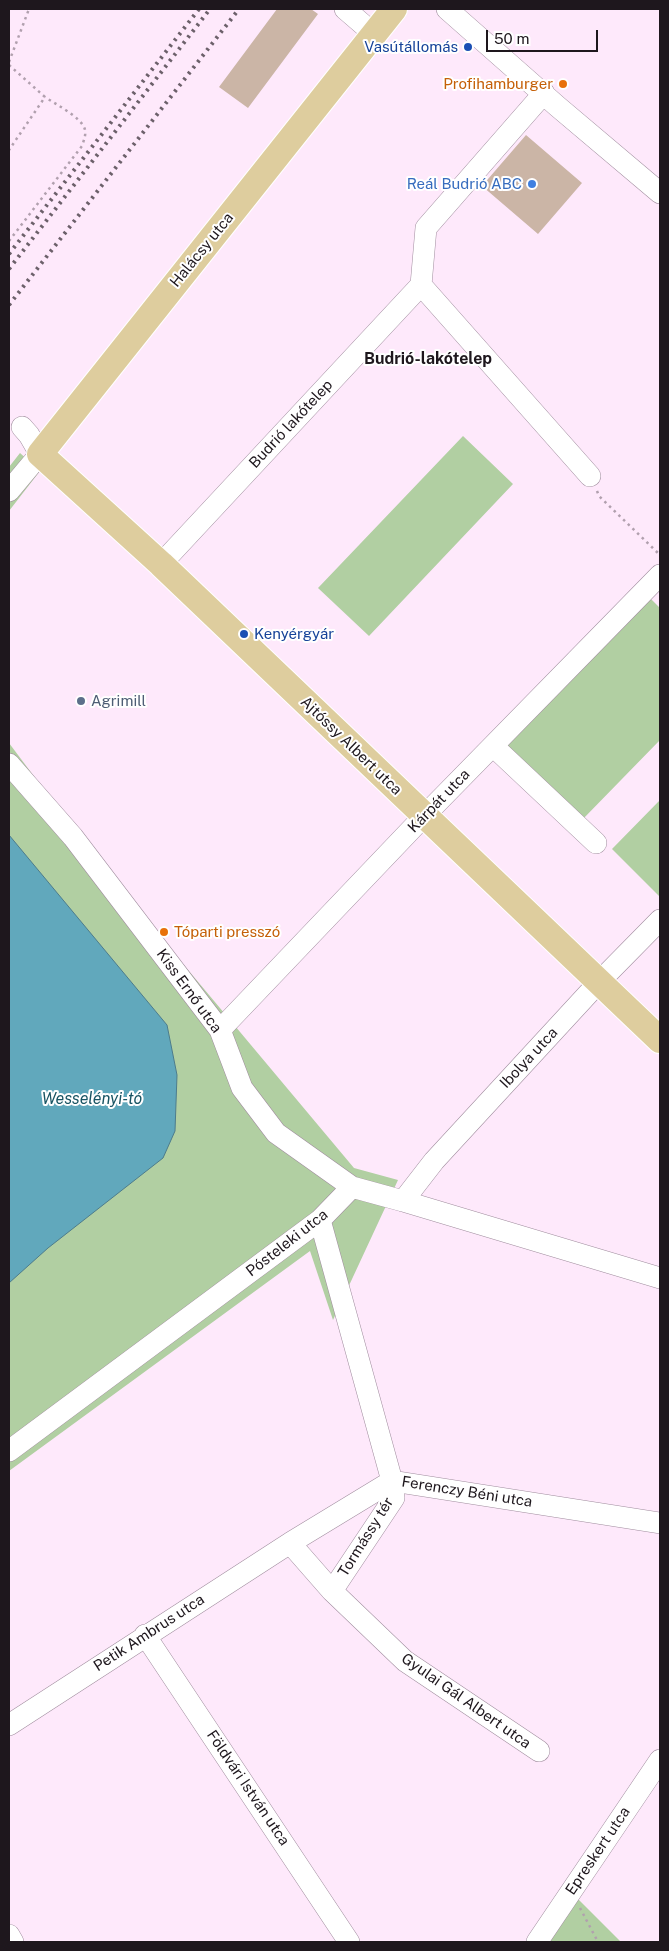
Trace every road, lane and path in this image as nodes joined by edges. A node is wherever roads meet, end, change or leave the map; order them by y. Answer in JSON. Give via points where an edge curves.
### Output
{"nodes":[{"id":1,"x":29,"y":9,"type":"edge"},
{"id":2,"x":345,"y":9,"type":"edge"},
{"id":3,"x":394,"y":9,"type":"edge"},
{"id":4,"x":447,"y":9,"type":"edge"},
{"id":5,"x":374,"y":34,"type":"junction"},
{"id":6,"x":9,"y":64,"type":"edge"},
{"id":7,"x":544,"y":93,"type":"junction"},
{"id":8,"x":45,"y":97,"type":"junction"},
{"id":9,"x":9,"y":150,"type":"edge"},
{"id":10,"x":660,"y":192,"type":"edge"},
{"id":11,"x":9,"y":241,"type":"edge"},
{"id":12,"x":421,"y":284,"type":"junction"},
{"id":13,"x":22,"y":427,"type":"dead end"},
{"id":14,"x":40,"y":454,"type":"junction"},
{"id":15,"x":590,"y":476,"type":"joint"},
{"id":16,"x":9,"y":491,"type":"edge"},
{"id":17,"x":660,"y":556,"type":"edge"},
{"id":18,"x":161,"y":564,"type":"junction"},
{"id":19,"x":657,"y":584,"type":"edge"},
{"id":20,"x":493,"y":746,"type":"junction"},
{"id":21,"x":9,"y":764,"type":"edge"},
{"id":22,"x":425,"y":815,"type":"junction"},
{"id":23,"x":596,"y":843,"type":"dead end"},
{"id":24,"x":660,"y":920,"type":"edge"},
{"id":25,"x":599,"y":982,"type":"junction"},
{"id":26,"x":220,"y":1030,"type":"junction"},
{"id":27,"x":660,"y":1040,"type":"edge"},
{"id":28,"x":352,"y":1187,"type":"junction"},
{"id":29,"x":403,"y":1201,"type":"junction"},
{"id":30,"x":320,"y":1220,"type":"junction"},
{"id":31,"x":660,"y":1278,"type":"edge"},
{"id":32,"x":9,"y":1451,"type":"edge"},
{"id":33,"x":392,"y":1481,"type":"junction"},
{"id":34,"x":660,"y":1523,"type":"edge"},
{"id":35,"x":290,"y":1543,"type":"junction"},
{"id":36,"x":332,"y":1591,"type":"junction"},
{"id":37,"x":145,"y":1635,"type":"junction"},
{"id":38,"x":9,"y":1725,"type":"edge"},
{"id":39,"x":538,"y":1751,"type":"dead end"},
{"id":40,"x":660,"y":1760,"type":"edge"},
{"id":41,"x":571,"y":1892,"type":"junction"},
{"id":42,"x":9,"y":1935,"type":"edge"},
{"id":43,"x":13,"y":1942,"type":"edge"},
{"id":44,"x":350,"y":1942,"type":"edge"},
{"id":45,"x":537,"y":1942,"type":"edge"},
{"id":46,"x":598,"y":1942,"type":"edge"}],
"edges":[{"from":1,"to":6,"type":"path"},
{"from":2,"to":5,"type":"street"},
{"from":3,"to":5,"type":"main road","name":"Halácsy utca"},
{"from":4,"to":7,"type":"street"},
{"from":5,"to":14,"type":"main road","name":"Halácsy utca"},
{"from":6,"to":8,"type":"path"},
{"from":7,"to":10,"type":"street"},
{"from":7,"to":12,"type":"street","via":[[426,228]]},
{"from":8,"to":9,"type":"path"},
{"from":8,"to":11,"type":"path","via":[[82,122],[85,137],[82,146]]},
{"from":12,"to":15,"type":"street"},
{"from":12,"to":18,"type":"street","name":"Budrió lakótelep"},
{"from":13,"to":14,"type":"street"},
{"from":14,"to":16,"type":"street","name":"Halácsy utca"},
{"from":14,"to":18,"type":"main road","name":"Ajtóssy Albert utca"},
{"from":15,"to":17,"type":"path","via":[[600,496]]},
{"from":18,"to":22,"type":"main road","name":"Ajtóssy Albert utca"},
{"from":19,"to":20,"type":"street","name":"Kárpát utca"},
{"from":20,"to":22,"type":"street","name":"Kárpát utca"},
{"from":20,"to":23,"type":"street"},
{"from":21,"to":26,"type":"street","name":"Kiss Ernő utca","via":[[72,837]]},
{"from":22,"to":25,"type":"main road","name":"Ajtóssy Albert utca"},
{"from":22,"to":26,"type":"street","name":"Kárpát utca"},
{"from":24,"to":25,"type":"street","name":"Ibolya utca"},
{"from":25,"to":27,"type":"main road","name":"Ajtóssy Albert utca"},
{"from":25,"to":29,"type":"street","name":"Ibolya utca","via":[[434,1161]]},
{"from":26,"to":28,"type":"street","name":"Kiss Ernő utca","via":[[242,1088],[276,1133]]},
{"from":28,"to":29,"type":"street"},
{"from":28,"to":30,"type":"street","name":"Pósteleki utca"},
{"from":29,"to":31,"type":"street"},
{"from":30,"to":32,"type":"street","name":"Pósteleki utca"},
{"from":30,"to":33,"type":"street","name":"Ferenczy Béni utca"},
{"from":33,"to":34,"type":"street","name":"Ferenczy Béni utca"},
{"from":33,"to":35,"type":"street","name":"Tormássy tér"},
{"from":33,"to":36,"type":"street","name":"Tormássy tér","via":[[394,1498]]},
{"from":35,"to":36,"type":"street","name":"Gyulai Gál Albert utca"},
{"from":35,"to":37,"type":"street","name":"Petik Ambrus utca"},
{"from":36,"to":39,"type":"street","name":"Gyulai Gál Albert utca","via":[[405,1661]]},
{"from":37,"to":38,"type":"street","name":"Petik Ambrus utca"},
{"from":37,"to":44,"type":"street","name":"Földvári István utca"},
{"from":40,"to":41,"type":"street","name":"Epreskert utca"},
{"from":41,"to":45,"type":"street","name":"Epreskert utca"},
{"from":41,"to":46,"type":"path"},
{"from":42,"to":43,"type":"street"}]}
